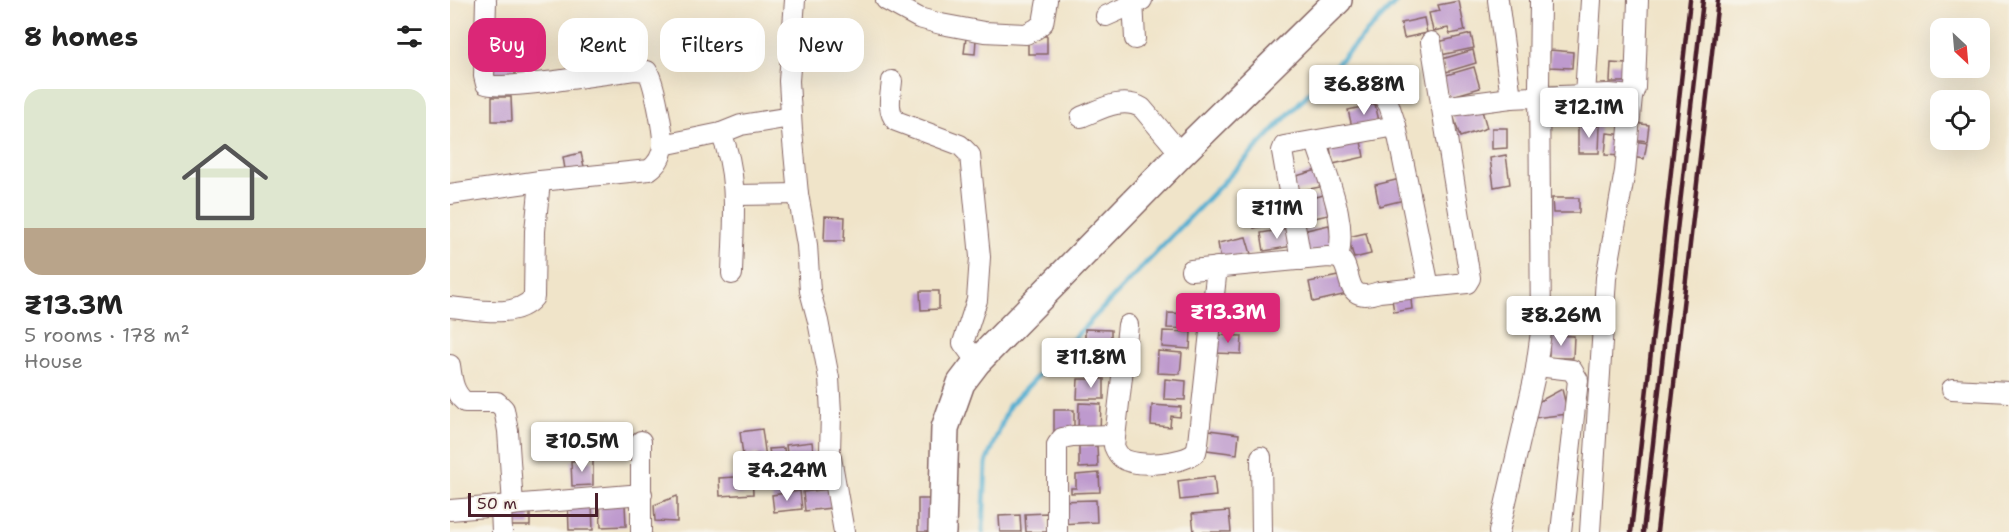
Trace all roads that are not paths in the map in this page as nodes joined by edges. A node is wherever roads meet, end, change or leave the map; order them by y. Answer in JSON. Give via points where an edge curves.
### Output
{"nodes":[{"id":1,"x":486,"y":0,"type":"edge"},
{"id":2,"x":795,"y":0,"type":"edge"},
{"id":3,"x":886,"y":0,"type":"edge"},
{"id":4,"x":1047,"y":0,"type":"edge"},
{"id":5,"x":1338,"y":0,"type":"edge"},
{"id":6,"x":1498,"y":0,"type":"edge"},
{"id":7,"x":1540,"y":0,"type":"edge"},
{"id":8,"x":1590,"y":0,"type":"edge"},
{"id":9,"x":1638,"y":0,"type":"edge"},
{"id":10,"x":1136,"y":1,"type":"edge"},
{"id":11,"x":1106,"y":16,"type":"dead end"},
{"id":12,"x":1135,"y":39,"type":"dead end"},
{"id":13,"x":1431,"y":42,"type":"dead end"},
{"id":14,"x":1370,"y":76,"type":"dead end"},
{"id":15,"x":892,"y":81,"type":"dead end"},
{"id":16,"x":1585,"y":95,"type":"junction"},
{"id":17,"x":1632,"y":96,"type":"junction"},
{"id":18,"x":1540,"y":97,"type":"junction"},
{"id":19,"x":1511,"y":98,"type":"junction"},
{"id":20,"x":1442,"y":107,"type":"junction"},
{"id":21,"x":791,"y":117,"type":"junction"},
{"id":22,"x":1081,"y":117,"type":"dead end"},
{"id":23,"x":1396,"y":126,"type":"junction"},
{"id":24,"x":722,"y":133,"type":"junction"},
{"id":25,"x":1316,"y":142,"type":"junction"},
{"id":26,"x":663,"y":145,"type":"junction"},
{"id":27,"x":1181,"y":154,"type":"junction"},
{"id":28,"x":540,"y":181,"type":"junction"},
{"id":29,"x":450,"y":194,"type":"edge"},
{"id":30,"x":798,"y":194,"type":"junction"},
{"id":31,"x":735,"y":195,"type":"junction"},
{"id":32,"x":1338,"y":258,"type":"junction"},
{"id":33,"x":1301,"y":260,"type":"junction"},
{"id":34,"x":1217,"y":267,"type":"junction"},
{"id":35,"x":1191,"y":270,"type":"dead end"},
{"id":36,"x":732,"y":274,"type":"dead end"},
{"id":37,"x":1429,"y":287,"type":"junction"},
{"id":38,"x":450,"y":307,"type":"edge"},
{"id":39,"x":1128,"y":325,"type":"dead end"},
{"id":40,"x":977,"y":362,"type":"junction"},
{"id":41,"x":450,"y":365,"type":"edge"},
{"id":42,"x":1537,"y":366,"type":"junction"},
{"id":43,"x":1952,"y":388,"type":"dead end"},
{"id":44,"x":2009,"y":392,"type":"edge"},
{"id":45,"x":1115,"y":435,"type":"junction"},
{"id":46,"x":641,"y":441,"type":"dead end"},
{"id":47,"x":1261,"y":457,"type":"dead end"},
{"id":48,"x":642,"y":494,"type":"junction"},
{"id":49,"x":507,"y":506,"type":"junction"},
{"id":50,"x":450,"y":510,"type":"edge"},
{"id":51,"x":502,"y":532,"type":"edge"},
{"id":52,"x":641,"y":532,"type":"edge"},
{"id":53,"x":844,"y":532,"type":"edge"},
{"id":54,"x":942,"y":532,"type":"edge"},
{"id":55,"x":1057,"y":532,"type":"edge"},
{"id":56,"x":1262,"y":532,"type":"edge"},
{"id":57,"x":1499,"y":532,"type":"edge"},
{"id":58,"x":1561,"y":532,"type":"edge"},
{"id":59,"x":1590,"y":532,"type":"edge"}],
"edges":[{"from":1,"to":26,"type":"street","via":[[486,84],[515,85],[647,71],[653,82]]},
{"from":2,"to":21,"type":"street","via":[[789,81]]},
{"from":3,"to":4,"type":"street","via":[[919,18],[941,24],[1026,34],[1043,23]]},
{"from":5,"to":27,"type":"street"},
{"from":6,"to":19,"type":"street"},
{"from":7,"to":18,"type":"street"},
{"from":8,"to":16,"type":"street"},
{"from":9,"to":17,"type":"street"},
{"from":10,"to":11,"type":"street"},
{"from":10,"to":12,"type":"street"},
{"from":13,"to":20,"type":"street"},
{"from":14,"to":23,"type":"street","via":[[1389,105]]},
{"from":15,"to":40,"type":"street","via":[[890,108],[896,121],[960,145],[970,155],[980,257],[977,300],[963,343]]},
{"from":16,"to":17,"type":"street"},
{"from":16,"to":18,"type":"street"},
{"from":17,"to":59,"type":"street","via":[[1625,171],[1606,278]]},
{"from":18,"to":19,"type":"street"},
{"from":18,"to":42,"type":"street","via":[[1541,332]]},
{"from":19,"to":20,"type":"street"},
{"from":20,"to":37,"type":"street","via":[[1470,278],[1460,285]]},
{"from":21,"to":24,"type":"street","via":[[741,125]]},
{"from":21,"to":30,"type":"street"},
{"from":22,"to":27,"type":"street","via":[[1118,103],[1134,103]]},
{"from":23,"to":25,"type":"street"},
{"from":23,"to":37,"type":"street"},
{"from":24,"to":26,"type":"street"},
{"from":24,"to":31,"type":"street","via":[[729,150]]},
{"from":25,"to":32,"type":"street","via":[[1342,234]]},
{"from":25,"to":33,"type":"street","via":[[1288,144],[1282,151]]},
{"from":26,"to":28,"type":"street","via":[[656,166],[649,170]]},
{"from":27,"to":40,"type":"street"},
{"from":28,"to":29,"type":"street"},
{"from":28,"to":38,"type":"street","via":[[534,297],[530,303],[503,311]]},
{"from":30,"to":31,"type":"street"},
{"from":30,"to":53,"type":"street","via":[[810,291],[829,378],[830,452]]},
{"from":31,"to":36,"type":"street"},
{"from":32,"to":33,"type":"street"},
{"from":32,"to":37,"type":"street","via":[[1357,293],[1368,296]]},
{"from":33,"to":34,"type":"street"},
{"from":34,"to":35,"type":"street"},
{"from":34,"to":45,"type":"street","via":[[1196,452],[1185,460],[1155,464],[1124,460],[1114,446]]},
{"from":39,"to":45,"type":"street"},
{"from":40,"to":54,"type":"street","via":[[961,383],[945,428]]},
{"from":41,"to":49,"type":"street","via":[[458,397],[465,402],[497,402],[504,409]]},
{"from":42,"to":57,"type":"street"},
{"from":42,"to":58,"type":"street","via":[[1572,370],[1578,380]]},
{"from":43,"to":44,"type":"street"},
{"from":45,"to":55,"type":"street","via":[[1073,436],[1062,438],[1057,444]]},
{"from":46,"to":48,"type":"street"},
{"from":47,"to":56,"type":"street"},
{"from":48,"to":49,"type":"street"},
{"from":48,"to":52,"type":"street"},
{"from":49,"to":50,"type":"street"},
{"from":49,"to":51,"type":"street"}]}
